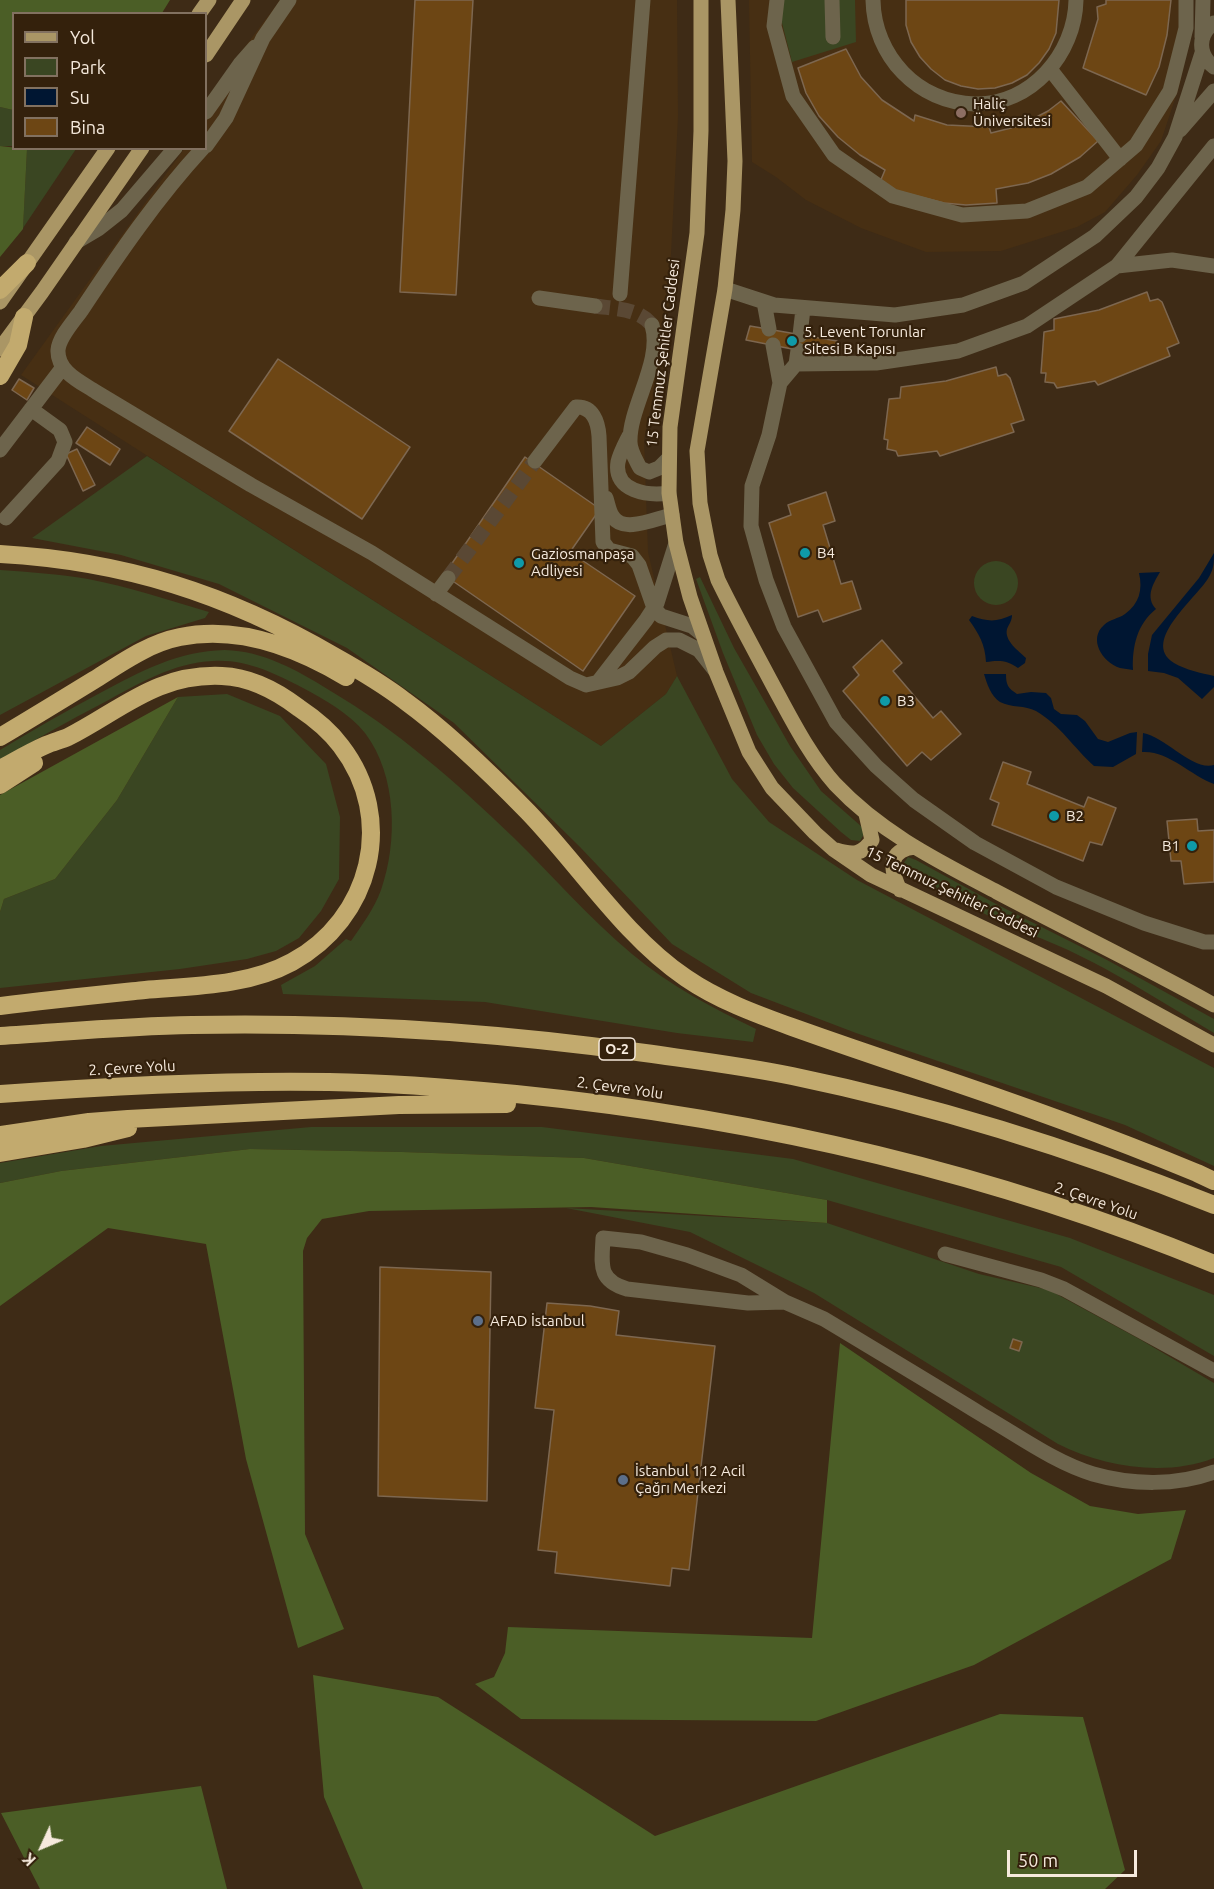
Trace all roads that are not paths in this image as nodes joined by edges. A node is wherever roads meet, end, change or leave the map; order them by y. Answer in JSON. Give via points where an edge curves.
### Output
{"nodes":[{"id":1,"x":243,"y":0,"type":"edge"},
{"id":2,"x":289,"y":0,"type":"edge"},
{"id":3,"x":643,"y":0,"type":"edge"},
{"id":4,"x":701,"y":0,"type":"edge"},
{"id":5,"x":728,"y":0,"type":"edge"},
{"id":6,"x":777,"y":0,"type":"edge"},
{"id":7,"x":832,"y":0,"type":"edge"},
{"id":8,"x":873,"y":0,"type":"edge"},
{"id":9,"x":1076,"y":0,"type":"edge"},
{"id":10,"x":1186,"y":0,"type":"edge"},
{"id":11,"x":1203,"y":0,"type":"edge"},
{"id":12,"x":1214,"y":23,"type":"edge"},
{"id":13,"x":832,"y":37,"type":"dead end"},
{"id":14,"x":1202,"y":37,"type":"junction"},
{"id":15,"x":263,"y":38,"type":"junction"},
{"id":16,"x":1202,"y":53,"type":"junction"},
{"id":17,"x":207,"y":54,"type":"edge"},
{"id":18,"x":1214,"y":67,"type":"edge"},
{"id":19,"x":1050,"y":69,"type":"junction"},
{"id":20,"x":1214,"y":91,"type":"edge"},
{"id":21,"x":207,"y":111,"type":"edge"},
{"id":22,"x":1175,"y":137,"type":"junction"},
{"id":23,"x":207,"y":143,"type":"edge"},
{"id":24,"x":1214,"y":146,"type":"edge"},
{"id":25,"x":107,"y":150,"type":"edge"},
{"id":26,"x":141,"y":150,"type":"edge"},
{"id":27,"x":173,"y":150,"type":"edge"},
{"id":28,"x":201,"y":150,"type":"edge"},
{"id":29,"x":1120,"y":159,"type":"junction"},
{"id":30,"x":76,"y":242,"type":"junction"},
{"id":31,"x":27,"y":263,"type":"junction"},
{"id":32,"x":1117,"y":266,"type":"junction"},
{"id":33,"x":1214,"y":266,"type":"edge"},
{"id":34,"x":725,"y":289,"type":"junction"},
{"id":35,"x":0,"y":290,"type":"edge"},
{"id":36,"x":620,"y":294,"type":"dead end"},
{"id":37,"x":539,"y":298,"type":"dead end"},
{"id":38,"x":0,"y":302,"type":"edge"},
{"id":39,"x":764,"y":302,"type":"junction"},
{"id":40,"x":595,"y":306,"type":"tunnel mouth"},
{"id":41,"x":803,"y":309,"type":"junction"},
{"id":42,"x":24,"y":317,"type":"junction"},
{"id":43,"x":652,"y":325,"type":"dead end"},
{"id":44,"x":770,"y":329,"type":"dead end"},
{"id":45,"x":772,"y":345,"type":"dead end"},
{"id":46,"x":0,"y":349,"type":"edge"},
{"id":47,"x":798,"y":350,"type":"junction"},
{"id":48,"x":63,"y":367,"type":"junction"},
{"id":49,"x":0,"y":376,"type":"edge"},
{"id":50,"x":780,"y":383,"type":"junction"},
{"id":51,"x":31,"y":409,"type":"junction"},
{"id":52,"x":632,"y":428,"type":"junction"},
{"id":53,"x":0,"y":450,"type":"edge"},
{"id":54,"x":668,"y":459,"type":"junction"},
{"id":55,"x":535,"y":461,"type":"tunnel mouth"},
{"id":56,"x":603,"y":491,"type":"junction"},
{"id":57,"x":669,"y":493,"type":"junction"},
{"id":58,"x":672,"y":515,"type":"junction"},
{"id":59,"x":6,"y":518,"type":"dead end"},
{"id":60,"x":675,"y":543,"type":"junction"},
{"id":61,"x":0,"y":554,"type":"edge"},
{"id":62,"x":448,"y":578,"type":"tunnel mouth"},
{"id":63,"x":436,"y":594,"type":"junction"},
{"id":64,"x":654,"y":608,"type":"junction"},
{"id":65,"x":703,"y":635,"type":"junction"},
{"id":66,"x":716,"y":672,"type":"junction"},
{"id":67,"x":598,"y":682,"type":"junction"},
{"id":68,"x":444,"y":733,"type":"junction"},
{"id":69,"x":0,"y":737,"type":"edge"},
{"id":70,"x":67,"y":737,"type":"junction"},
{"id":71,"x":0,"y":770,"type":"edge"},
{"id":72,"x":0,"y":785,"type":"edge"},
{"id":73,"x":866,"y":814,"type":"junction"},
{"id":74,"x":915,"y":847,"type":"junction"},
{"id":75,"x":833,"y":849,"type":"junction"},
{"id":76,"x":900,"y":890,"type":"junction"},
{"id":77,"x":1214,"y":942,"type":"edge"},
{"id":78,"x":1214,"y":1005,"type":"edge"},
{"id":79,"x":0,"y":1006,"type":"edge"},
{"id":80,"x":0,"y":1036,"type":"edge"},
{"id":81,"x":1214,"y":1045,"type":"edge"},
{"id":82,"x":0,"y":1094,"type":"edge"},
{"id":83,"x":570,"y":1100,"type":"junction"},
{"id":84,"x":169,"y":1117,"type":"junction"},
{"id":85,"x":0,"y":1136,"type":"edge"},
{"id":86,"x":0,"y":1153,"type":"edge"},
{"id":87,"x":1214,"y":1181,"type":"edge"},
{"id":88,"x":1214,"y":1205,"type":"edge"},
{"id":89,"x":945,"y":1254,"type":"dead end"},
{"id":90,"x":1214,"y":1264,"type":"edge"},
{"id":91,"x":785,"y":1302,"type":"junction"},
{"id":92,"x":1214,"y":1371,"type":"edge"},
{"id":93,"x":1214,"y":1472,"type":"edge"}],
"edges":[{"from":1,"to":17,"type":"main road"},
{"from":2,"to":15,"type":"street"},
{"from":3,"to":36,"type":"street"},
{"from":4,"to":54,"type":"main road","name":"15 Temmuz Şehitler Caddesi","via":[[697,233]]},
{"from":5,"to":34,"type":"main road","name":"15 Temmuz Şehitler Caddesi","via":[[735,161]]},
{"from":6,"to":29,"type":"street","via":[[774,27],[793,96],[834,155],[893,196],[962,215],[1027,211],[1087,187]]},
{"from":7,"to":13,"type":"street"},
{"from":8,"to":19,"type":"street","via":[[880,41],[896,67],[918,87],[946,99],[975,104],[1006,99],[1033,85]]},
{"from":9,"to":19,"type":"street","via":[[1070,37]]},
{"from":10,"to":29,"type":"street","via":[[1186,28],[1170,91],[1136,145]]},
{"from":11,"to":14,"type":"street"},
{"from":12,"to":14,"type":"street"},
{"from":14,"to":16,"type":"street"},
{"from":15,"to":21,"type":"street"},
{"from":15,"to":23,"type":"street","via":[[226,118]]},
{"from":16,"to":18,"type":"street"},
{"from":16,"to":22,"type":"street"},
{"from":19,"to":29,"type":"street"},
{"from":20,"to":22,"type":"street"},
{"from":22,"to":41,"type":"street","via":[[1136,197],[1095,236],[1024,283],[963,305],[895,315]]},
{"from":24,"to":32,"type":"street"},
{"from":25,"to":31,"type":"main road"},
{"from":26,"to":30,"type":"main road"},
{"from":27,"to":30,"type":"street","via":[[122,210]]},
{"from":28,"to":48,"type":"street","via":[[112,264],[65,334],[58,349]]},
{"from":30,"to":42,"type":"main road"},
{"from":31,"to":35,"type":"highway"},
{"from":31,"to":38,"type":"main road"},
{"from":32,"to":33,"type":"street","via":[[1172,260]]},
{"from":32,"to":47,"type":"street","via":[[1027,326],[958,351],[876,363]]},
{"from":34,"to":39,"type":"street"},
{"from":34,"to":73,"type":"main road","name":"15 Temmuz Şehitler Caddesi","via":[[696,452],[710,555],[736,616],[801,737],[824,771]]},
{"from":37,"to":40,"type":"street"},
{"from":39,"to":41,"type":"street"},
{"from":39,"to":44,"type":"street"},
{"from":41,"to":47,"type":"street"},
{"from":42,"to":46,"type":"main road"},
{"from":42,"to":49,"type":"highway","via":[[18,345]]},
{"from":43,"to":52,"type":"street","via":[[654,352]]},
{"from":45,"to":50,"type":"street"},
{"from":47,"to":50,"type":"street"},
{"from":48,"to":51,"type":"street"},
{"from":48,"to":63,"type":"street","via":[[96,392]]},
{"from":50,"to":77,"type":"street","via":[[769,435],[752,486],[751,526],[784,627],[836,722],[914,800],[975,843],[1056,887],[1144,923]]},
{"from":51,"to":53,"type":"street"},
{"from":51,"to":59,"type":"street","via":[[60,430],[65,442],[58,461]]},
{"from":52,"to":54,"type":"street","via":[[630,443],[640,468],[649,472]]},
{"from":52,"to":57,"type":"street","via":[[618,464],[623,482],[652,495]]},
{"from":54,"to":57,"type":"main road","name":"15 Temmuz Şehitler Caddesi"},
{"from":55,"to":56,"type":"street","via":[[569,413],[583,406],[598,426]]},
{"from":56,"to":58,"type":"street","via":[[612,516],[620,524],[634,525]]},
{"from":56,"to":64,"type":"street","via":[[603,542],[609,550],[632,556],[639,565]]},
{"from":57,"to":58,"type":"main road","name":"15 Temmuz Şehitler Caddesi"},
{"from":58,"to":60,"type":"main road","name":"15 Temmuz Şehitler Caddesi"},
{"from":60,"to":64,"type":"street"},
{"from":60,"to":65,"type":"main road","name":"15 Temmuz Şehitler Caddesi"},
{"from":61,"to":68,"type":"highway","via":[[121,569],[229,604],[300,636],[375,680]]},
{"from":62,"to":63,"type":"street"},
{"from":63,"to":67,"type":"street","via":[[570,678],[586,685]]},
{"from":64,"to":65,"type":"street","via":[[661,616],[692,626]]},
{"from":64,"to":67,"type":"street"},
{"from":65,"to":66,"type":"main road","name":"15 Temmuz Şehitler Caddesi"},
{"from":66,"to":67,"type":"street","via":[[699,650],[679,640],[666,640],[629,672]]},
{"from":66,"to":75,"type":"main road","name":"15 Temmuz Şehitler Caddesi","via":[[759,769]]},
{"from":68,"to":69,"type":"highway","via":[[305,656],[260,639],[226,633],[179,637],[153,645]]},
{"from":68,"to":87,"type":"highway","via":[[523,807],[629,927],[686,978],[716,996],[833,1042],[1080,1127]]},
{"from":70,"to":71,"type":"highway"},
{"from":70,"to":72,"type":"highway"},
{"from":70,"to":79,"type":"highway","via":[[129,700],[174,682],[224,676],[250,681],[283,695],[341,746],[360,779],[367,805],[370,861],[357,897],[328,938],[272,971],[213,984]]},
{"from":73,"to":74,"type":"main road","name":"15 Temmuz Şehitler Caddesi"},
{"from":73,"to":75,"type":"main road","via":[[872,840],[866,849],[846,853]]},
{"from":74,"to":76,"type":"main road","via":[[895,857],[892,865]]},
{"from":74,"to":78,"type":"main road","name":"15 Temmuz Şehitler Caddesi"},
{"from":75,"to":76,"type":"main road","name":"15 Temmuz Şehitler Caddesi"},
{"from":76,"to":81,"type":"main road","name":"15 Temmuz Şehitler Caddesi","via":[[1074,970]]},
{"from":80,"to":88,"type":"highway","number":"O-2","via":[[191,1024],[331,1026],[485,1034],[623,1050],[792,1076],[961,1118],[1100,1161]]},
{"from":82,"to":83,"type":"highway","name":"2. Çevre Yolu","via":[[191,1083],[329,1082]]},
{"from":83,"to":84,"type":"highway"},
{"from":83,"to":90,"type":"highway","name":"2. Çevre Yolu","via":[[736,1124],[894,1159],[1045,1202]]},
{"from":84,"to":85,"type":"highway","via":[[89,1122]]},
{"from":84,"to":86,"type":"highway","via":[[83,1139]]},
{"from":89,"to":92,"type":"street","via":[[1064,1289]]},
{"from":91,"to":91,"type":"street","via":[[748,1303],[615,1286],[602,1268],[603,1238],[641,1242],[687,1255],[741,1275]]},
{"from":91,"to":93,"type":"street","via":[[824,1319],[1049,1455],[1091,1473],[1153,1482],[1198,1478]]}]}
